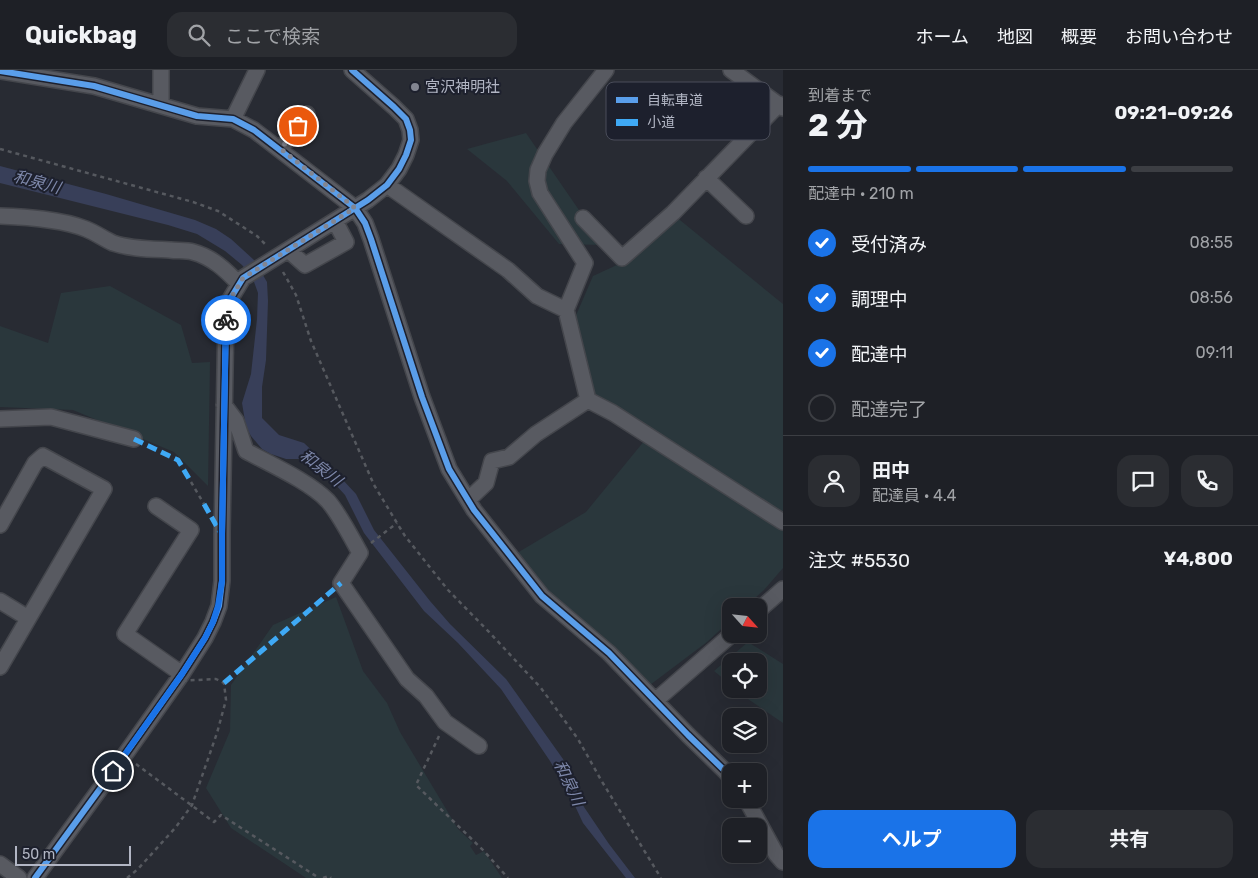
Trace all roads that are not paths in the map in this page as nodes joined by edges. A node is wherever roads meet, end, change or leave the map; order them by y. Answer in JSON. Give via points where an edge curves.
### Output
{"nodes":[{"id":1,"x":161,"y":70,"type":"edge"},
{"id":2,"x":257,"y":70,"type":"edge"},
{"id":3,"x":352,"y":70,"type":"edge"},
{"id":4,"x":606,"y":70,"type":"edge"},
{"id":5,"x":732,"y":70,"type":"edge"},
{"id":6,"x":0,"y":71,"type":"edge"},
{"id":7,"x":748,"y":82,"type":"edge"},
{"id":8,"x":770,"y":98,"type":"edge"},
{"id":9,"x":161,"y":105,"type":"junction"},
{"id":10,"x":781,"y":106,"type":"edge"},
{"id":11,"x":307,"y":114,"type":"dead end"},
{"id":12,"x":770,"y":117,"type":"edge"},
{"id":13,"x":233,"y":119,"type":"junction"},
{"id":14,"x":746,"y":140,"type":"edge"},
{"id":15,"x":281,"y":149,"type":"junction"},
{"id":16,"x":706,"y":178,"type":"junction"},
{"id":17,"x":387,"y":185,"type":"junction"},
{"id":18,"x":355,"y":208,"type":"junction"},
{"id":19,"x":0,"y":216,"type":"edge"},
{"id":20,"x":746,"y":216,"type":"dead end"},
{"id":21,"x":583,"y":218,"type":"dead end"},
{"id":22,"x":335,"y":220,"type":"junction"},
{"id":23,"x":288,"y":250,"type":"junction"},
{"id":24,"x":241,"y":281,"type":"junction"},
{"id":25,"x":566,"y":310,"type":"junction"},
{"id":26,"x":588,"y":400,"type":"junction"},
{"id":27,"x":224,"y":405,"type":"junction"},
{"id":28,"x":0,"y":419,"type":"edge"},
{"id":29,"x":134,"y":439,"type":"dead end"},
{"id":30,"x":468,"y":500,"type":"junction"},
{"id":31,"x":156,"y":506,"type":"dead end"},
{"id":32,"x":783,"y":522,"type":"edge"},
{"id":33,"x":0,"y":525,"type":"edge"},
{"id":34,"x":783,"y":589,"type":"edge"},
{"id":35,"x":0,"y":601,"type":"edge"},
{"id":36,"x":768,"y":602,"type":"edge"},
{"id":37,"x":28,"y":618,"type":"junction"},
{"id":38,"x":722,"y":643,"type":"edge"},
{"id":39,"x":0,"y":668,"type":"edge"},
{"id":40,"x":180,"y":678,"type":"junction"},
{"id":41,"x":655,"y":701,"type":"junction"},
{"id":42,"x":479,"y":746,"type":"dead end"},
{"id":43,"x":722,"y":768,"type":"edge"},
{"id":44,"x":751,"y":808,"type":"edge"},
{"id":45,"x":783,"y":862,"type":"edge"},
{"id":46,"x":0,"y":864,"type":"edge"},
{"id":47,"x":20,"y":878,"type":"edge"},
{"id":48,"x":35,"y":878,"type":"edge"}],
"edges":[{"from":1,"to":9,"type":"street"},
{"from":2,"to":13,"type":"street"},
{"from":3,"to":17,"type":"street","via":[[406,119],[410,130],[411,140],[406,155]]},
{"from":4,"to":25,"type":"street","via":[[564,123],[538,170],[540,193],[584,262]]},
{"from":5,"to":7,"type":"street"},
{"from":6,"to":9,"type":"street","via":[[94,86]]},
{"from":8,"to":10,"type":"street"},
{"from":9,"to":13,"type":"street","via":[[197,116]]},
{"from":10,"to":12,"type":"street"},
{"from":11,"to":15,"type":"street"},
{"from":13,"to":15,"type":"street"},
{"from":14,"to":16,"type":"street"},
{"from":15,"to":18,"type":"street"},
{"from":16,"to":20,"type":"street"},
{"from":16,"to":21,"type":"street","via":[[622,258]]},
{"from":17,"to":18,"type":"street"},
{"from":17,"to":25,"type":"street","via":[[508,270],[537,296]]},
{"from":18,"to":22,"type":"street"},
{"from":18,"to":30,"type":"street","via":[[371,239],[449,469]]},
{"from":19,"to":24,"type":"street","via":[[66,223],[113,243],[139,248],[191,252],[221,266]]},
{"from":22,"to":23,"type":"street"},
{"from":22,"to":23,"type":"street","via":[[346,242],[305,265]]},
{"from":23,"to":24,"type":"street"},
{"from":24,"to":27,"type":"street","via":[[229,301],[226,315]]},
{"from":25,"to":26,"type":"street"},
{"from":26,"to":30,"type":"street","via":[[509,456],[492,461],[486,483]]},
{"from":26,"to":32,"type":"street"},
{"from":27,"to":40,"type":"street","via":[[222,581],[218,606],[205,638]]},
{"from":27,"to":42,"type":"street","via":[[236,421],[246,451],[316,491],[335,510],[360,553],[341,583],[406,679],[426,696],[445,722]]},
{"from":28,"to":29,"type":"street","via":[[50,417]]},
{"from":30,"to":41,"type":"street","via":[[542,596],[609,653]]},
{"from":31,"to":40,"type":"street","via":[[191,530],[125,634]]},
{"from":33,"to":37,"type":"street","via":[[35,463],[44,456],[104,489]]},
{"from":34,"to":36,"type":"street"},
{"from":35,"to":37,"type":"street"},
{"from":37,"to":39,"type":"street"},
{"from":38,"to":41,"type":"street"},
{"from":40,"to":48,"type":"street"},
{"from":41,"to":43,"type":"street"},
{"from":44,"to":45,"type":"street"},
{"from":46,"to":47,"type":"street"}]}
